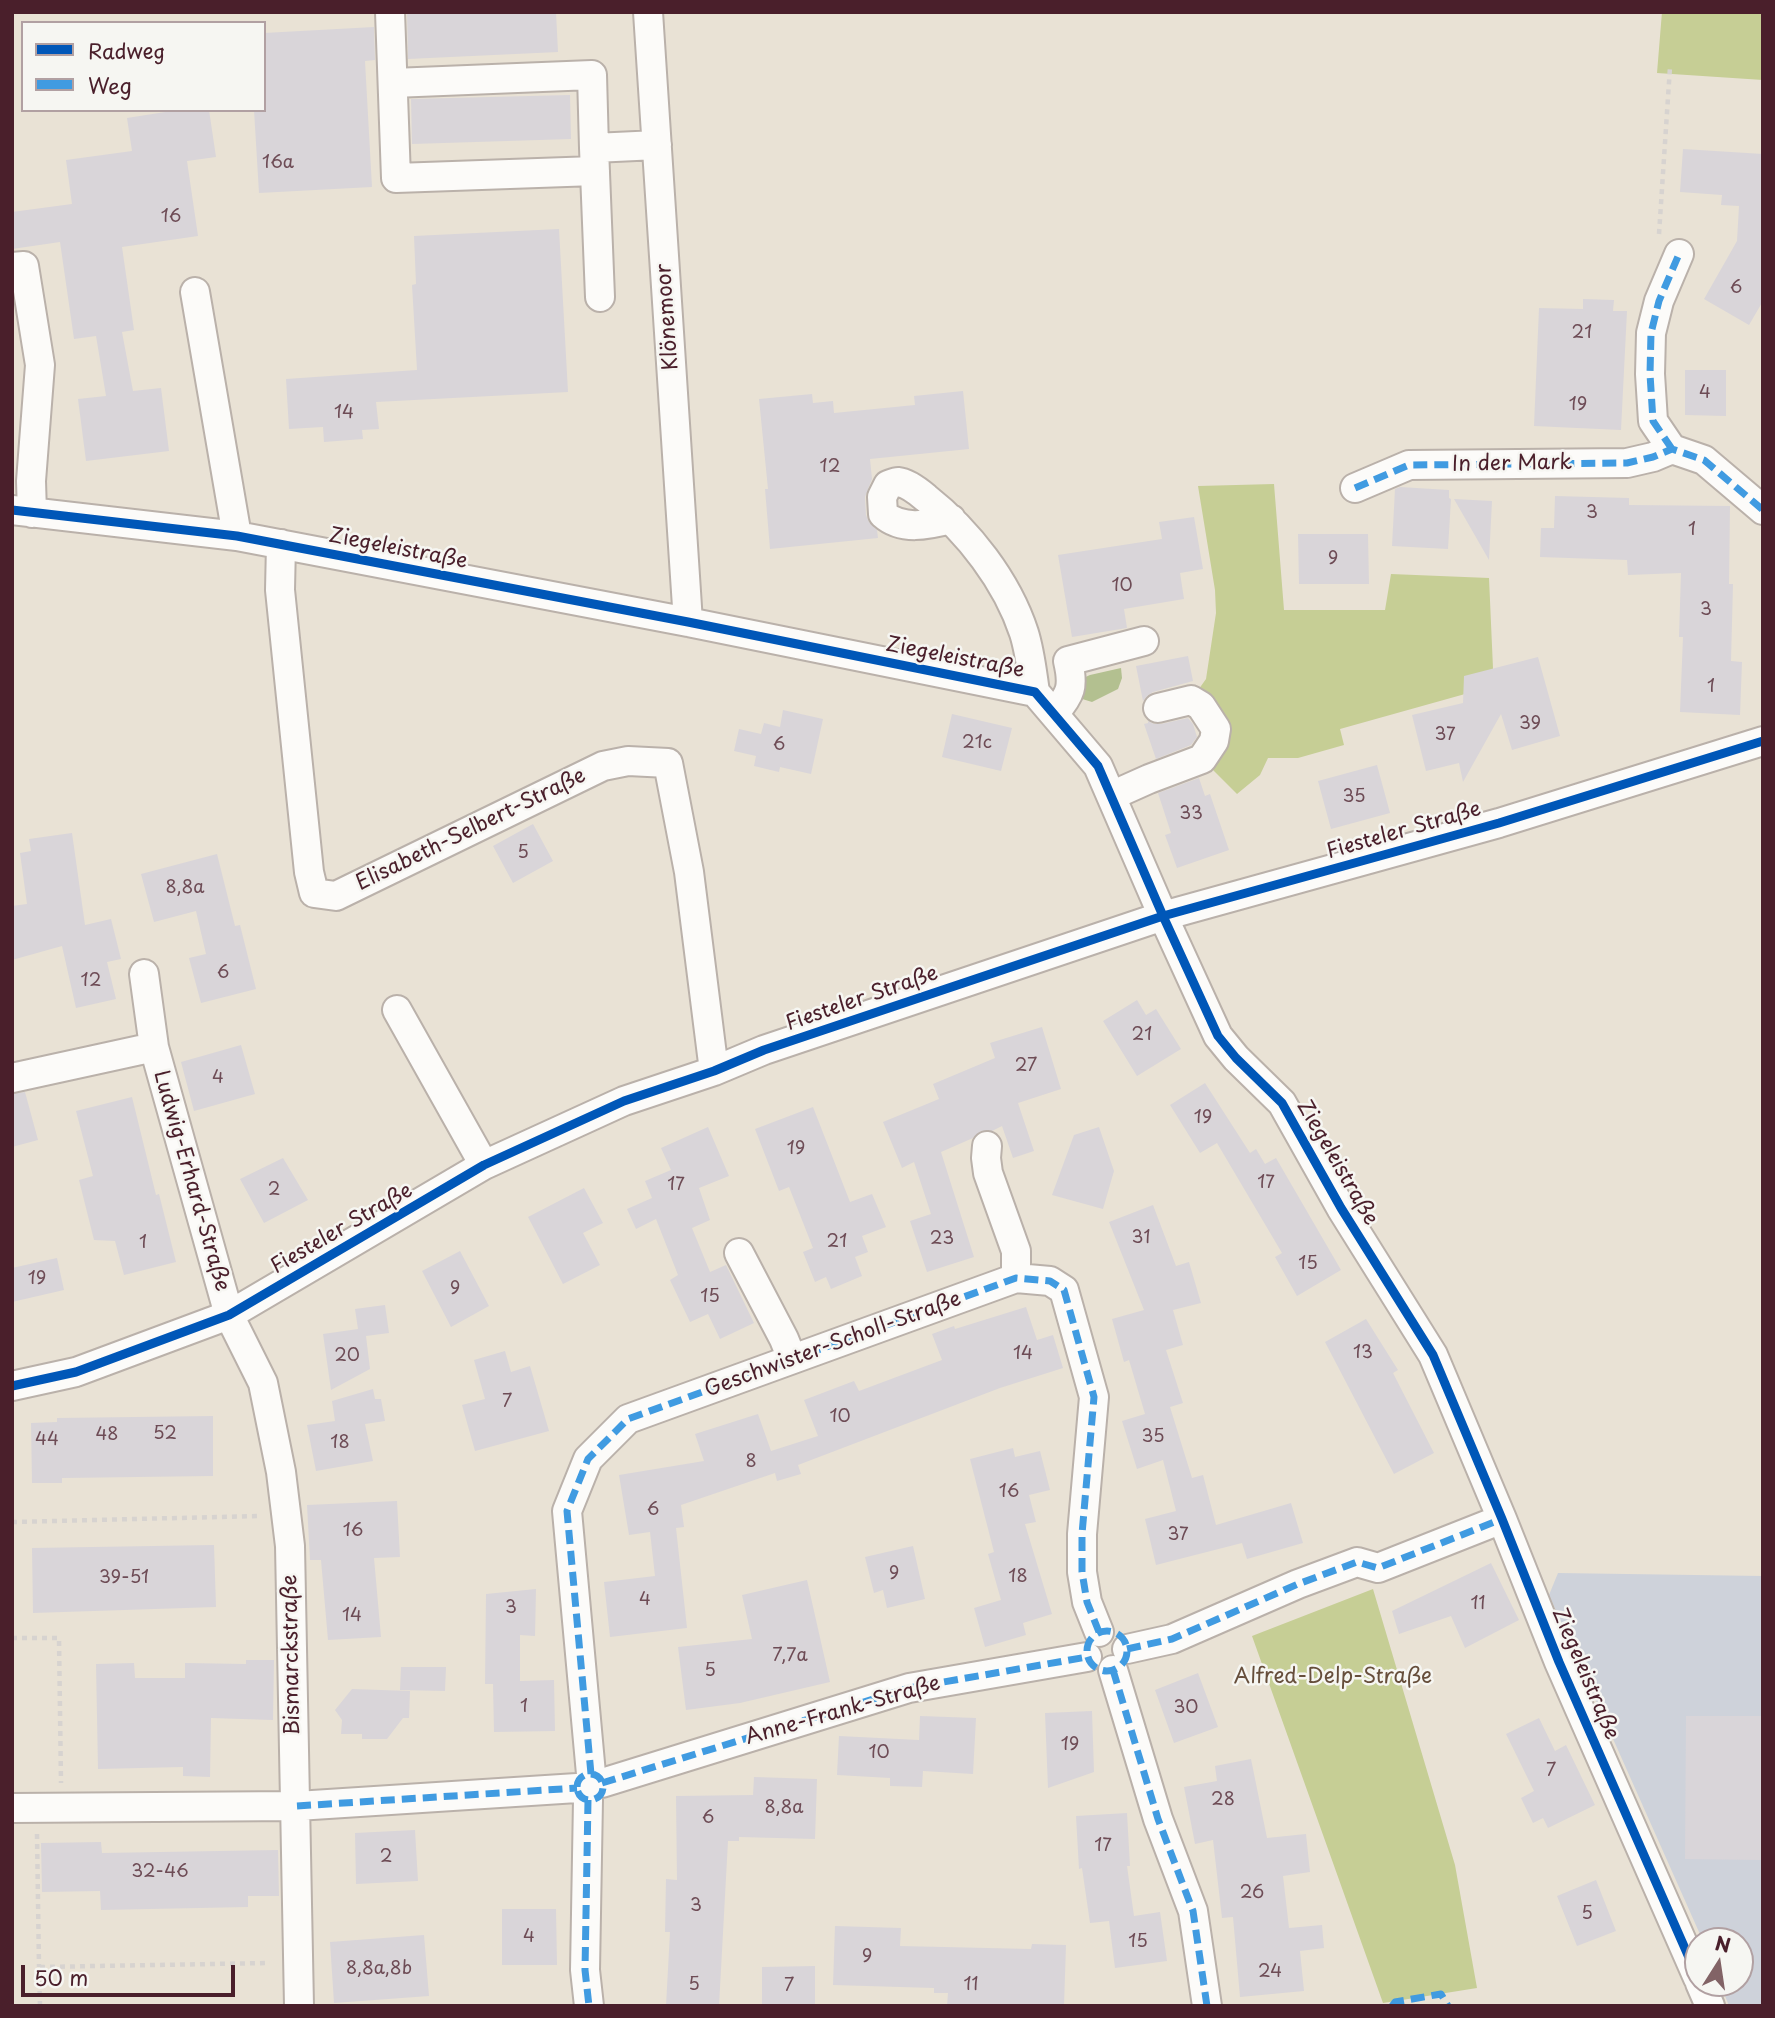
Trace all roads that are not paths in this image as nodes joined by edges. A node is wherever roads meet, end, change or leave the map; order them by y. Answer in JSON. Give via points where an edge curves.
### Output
{"nodes":[{"id":1,"x":390,"y":12,"type":"edge"},
{"id":2,"x":648,"y":12,"type":"edge"},
{"id":3,"x":393,"y":83,"type":"junction"},
{"id":4,"x":657,"y":145,"type":"junction"},
{"id":5,"x":595,"y":160,"type":"junction"},
{"id":6,"x":1669,"y":249,"type":"road end"},
{"id":7,"x":12,"y":267,"type":"edge"},
{"id":8,"x":195,"y":292,"type":"dead end"},
{"id":9,"x":600,"y":297,"type":"dead end"},
{"id":10,"x":1672,"y":449,"type":"junction"},
{"id":11,"x":1356,"y":488,"type":"dead end"},
{"id":12,"x":1763,"y":510,"type":"edge"},
{"id":13,"x":22,"y":512,"type":"edge"},
{"id":14,"x":951,"y":519,"type":"dead end"},
{"id":15,"x":237,"y":536,"type":"junction"},
{"id":16,"x":281,"y":544,"type":"junction"},
{"id":17,"x":688,"y":622,"type":"junction"},
{"id":18,"x":1144,"y":641,"type":"dead end"},
{"id":19,"x":1035,"y":692,"type":"junction"},
{"id":20,"x":1158,"y":708,"type":"dead end"},
{"id":21,"x":1054,"y":713,"type":"junction"},
{"id":22,"x":1763,"y":741,"type":"edge"},
{"id":23,"x":1111,"y":796,"type":"junction"},
{"id":24,"x":1163,"y":916,"type":"junction"},
{"id":25,"x":144,"y":974,"type":"dead end"},
{"id":26,"x":397,"y":1010,"type":"dead end"},
{"id":27,"x":154,"y":1046,"type":"junction"},
{"id":28,"x":714,"y":1071,"type":"junction"},
{"id":29,"x":12,"y":1078,"type":"edge"},
{"id":30,"x":987,"y":1146,"type":"dead end"},
{"id":31,"x":484,"y":1165,"type":"junction"},
{"id":32,"x":739,"y":1253,"type":"dead end"},
{"id":33,"x":1016,"y":1278,"type":"junction"},
{"id":34,"x":229,"y":1315,"type":"junction"},
{"id":35,"x":792,"y":1359,"type":"junction"},
{"id":36,"x":12,"y":1386,"type":"edge"},
{"id":37,"x":1502,"y":1519,"type":"junction"},
{"id":38,"x":1093,"y":1644,"type":"junction"},
{"id":39,"x":1120,"y":1660,"type":"junction"},
{"id":40,"x":590,"y":1786,"type":"junction"},
{"id":41,"x":297,"y":1806,"type":"junction"},
{"id":42,"x":37,"y":1808,"type":"edge"},
{"id":43,"x":1684,"y":1946,"type":"edge"},
{"id":44,"x":299,"y":2006,"type":"edge"},
{"id":45,"x":589,"y":2006,"type":"edge"},
{"id":46,"x":1207,"y":2006,"type":"edge"}],
"edges":[{"from":1,"to":3,"type":"street"},
{"from":2,"to":4,"type":"street","name":"Klönemoor"},
{"from":3,"to":5,"type":"street","via":[[592,75]]},
{"from":3,"to":5,"type":"street","via":[[397,178]]},
{"from":4,"to":5,"type":"street"},
{"from":4,"to":17,"type":"street","name":"Klönemoor"},
{"from":5,"to":9,"type":"street"},
{"from":6,"to":10,"type":"street","via":[[1651,333],[1650,374],[1653,421]]},
{"from":7,"to":13,"type":"street","via":[[24,266],[40,365],[30,481]]},
{"from":8,"to":15,"type":"street"},
{"from":10,"to":11,"type":"street","name":"In der Mark","via":[[1627,463],[1409,465]]},
{"from":10,"to":12,"type":"street","via":[[1704,460]]},
{"from":13,"to":15,"type":"street","name":"Ziegeleistraße"},
{"from":14,"to":19,"type":"street","via":[[986,561],[1012,604],[1027,644]]},
{"from":15,"to":16,"type":"street","name":"Ziegeleistraße"},
{"from":16,"to":17,"type":"street","name":"Ziegeleistraße"},
{"from":16,"to":28,"type":"street","name":"Elisabeth-Selbert-Straße","via":[[282,604],[314,893],[336,896],[603,766],[668,762],[689,872]]},
{"from":17,"to":19,"type":"street","name":"Ziegeleistraße"},
{"from":18,"to":21,"type":"street","via":[[1068,661],[1072,677],[1068,697]]},
{"from":19,"to":21,"type":"street","name":"Ziegeleistraße"},
{"from":20,"to":23,"type":"street","via":[[1191,700],[1201,706],[1216,729],[1214,741],[1202,759]]},
{"from":21,"to":23,"type":"street","name":"Ziegeleistraße","via":[[1098,766]]},
{"from":22,"to":24,"type":"street","name":"Fiesteler Straße","via":[[1499,823]]},
{"from":23,"to":24,"type":"street","name":"Ziegeleistraße"},
{"from":24,"to":28,"type":"street","name":"Fiesteler Straße"},
{"from":24,"to":37,"type":"street","name":"Ziegeleistraße","via":[[1218,1036],[1282,1103],[1433,1355]]},
{"from":25,"to":27,"type":"street","name":"Ludwig-Erhard-Straße"},
{"from":26,"to":31,"type":"street"},
{"from":27,"to":29,"type":"street","name":"Ludwig-Erhard-Straße"},
{"from":27,"to":34,"type":"street","name":"Ludwig-Erhard-Straße"},
{"from":28,"to":31,"type":"street","name":"Fiesteler Straße","via":[[624,1101]]},
{"from":30,"to":33,"type":"street","via":[[988,1173],[1016,1251]]},
{"from":31,"to":34,"type":"street","name":"Fiesteler Straße"},
{"from":32,"to":35,"type":"street"},
{"from":33,"to":35,"type":"street","name":"Geschwister-Scholl-Straße"},
{"from":33,"to":38,"type":"street","name":"Geschwister-Scholl-Straße","via":[[1049,1281],[1064,1290],[1094,1397],[1082,1534],[1082,1572]]},
{"from":34,"to":36,"type":"street","name":"Fiesteler Straße","via":[[76,1372]]},
{"from":34,"to":41,"type":"street","name":"Bismarckstraße","via":[[263,1382],[281,1472],[290,1546]]},
{"from":35,"to":40,"type":"street","name":"Geschwister-Scholl-Straße","via":[[628,1419],[588,1459],[567,1511]]},
{"from":37,"to":39,"type":"street","via":[[1378,1568],[1357,1562]]},
{"from":37,"to":43,"type":"street","name":"Ziegeleistraße","via":[[1559,1662]]},
{"from":38,"to":39,"type":"street","via":[[1094,1667],[1100,1671]]},
{"from":38,"to":39,"type":"street","via":[[1111,1631],[1117,1633],[1126,1643]]},
{"from":38,"to":40,"type":"street","name":"Anne-Frank-Straße","via":[[909,1688]]},
{"from":39,"to":46,"type":"street","via":[[1158,1819],[1192,1911]]},
{"from":40,"to":41,"type":"street","name":"Anne-Frank-Straße"},
{"from":40,"to":45,"type":"street","via":[[585,1970]]},
{"from":41,"to":42,"type":"street","name":"Anne-Frank-Straße"},
{"from":41,"to":44,"type":"street","name":"Bismarckstraße"}]}
